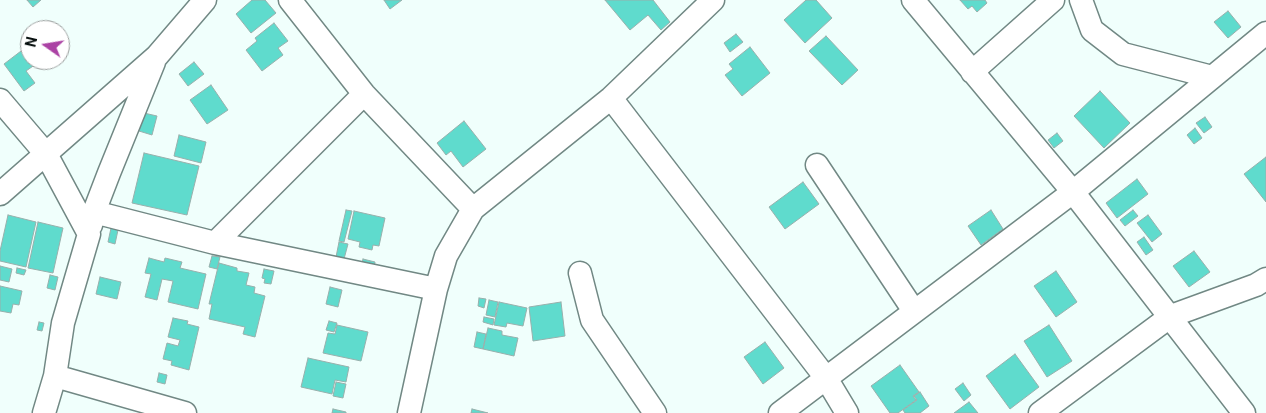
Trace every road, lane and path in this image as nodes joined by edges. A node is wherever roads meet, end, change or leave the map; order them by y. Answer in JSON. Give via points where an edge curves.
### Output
{"nodes":[{"id":1,"x":205,"y":0,"type":"edge"},
{"id":2,"x":290,"y":0,"type":"edge"},
{"id":3,"x":713,"y":0,"type":"edge"},
{"id":4,"x":913,"y":0,"type":"edge"},
{"id":5,"x":1053,"y":0,"type":"edge"},
{"id":6,"x":1081,"y":0,"type":"edge"},
{"id":7,"x":1266,"y":33,"type":"edge"},
{"id":8,"x":157,"y":56,"type":"junction"},
{"id":9,"x":972,"y":72,"type":"junction"},
{"id":10,"x":1212,"y":77,"type":"junction"},
{"id":11,"x":364,"y":94,"type":"junction"},
{"id":12,"x":611,"y":98,"type":"junction"},
{"id":13,"x":0,"y":100,"type":"edge"},
{"id":14,"x":46,"y":154,"type":"junction"},
{"id":15,"x":817,"y":165,"type":"dead end"},
{"id":16,"x":1073,"y":192,"type":"junction"},
{"id":17,"x":0,"y":194,"type":"edge"},
{"id":18,"x":473,"y":209,"type":"junction"},
{"id":19,"x":91,"y":223,"type":"junction"},
{"id":20,"x":215,"y":243,"type":"junction"},
{"id":21,"x":580,"y":273,"type":"dead end"},
{"id":22,"x":1266,"y":279,"type":"edge"},
{"id":23,"x":436,"y":289,"type":"junction"},
{"id":24,"x":914,"y":311,"type":"junction"},
{"id":25,"x":1171,"y":316,"type":"junction"},
{"id":26,"x":55,"y":376,"type":"junction"},
{"id":27,"x":826,"y":378,"type":"junction"},
{"id":28,"x":44,"y":413,"type":"edge"},
{"id":29,"x":185,"y":413,"type":"edge"},
{"id":30,"x":409,"y":413,"type":"edge"},
{"id":31,"x":655,"y":413,"type":"edge"},
{"id":32,"x":780,"y":413,"type":"edge"},
{"id":33,"x":847,"y":413,"type":"edge"},
{"id":34,"x":1040,"y":413,"type":"edge"},
{"id":35,"x":1244,"y":413,"type":"edge"}],
"edges":[{"from":1,"to":8,"type":"street"},
{"from":2,"to":11,"type":"street"},
{"from":3,"to":12,"type":"street"},
{"from":4,"to":9,"type":"street"},
{"from":5,"to":9,"type":"street"},
{"from":6,"to":10,"type":"street","via":[[1092,30],[1123,54]]},
{"from":7,"to":10,"type":"street"},
{"from":8,"to":14,"type":"street"},
{"from":8,"to":19,"type":"street"},
{"from":9,"to":16,"type":"street"},
{"from":10,"to":16,"type":"street"},
{"from":11,"to":18,"type":"street"},
{"from":11,"to":20,"type":"street"},
{"from":12,"to":18,"type":"street"},
{"from":12,"to":27,"type":"street"},
{"from":13,"to":14,"type":"street"},
{"from":14,"to":17,"type":"street"},
{"from":14,"to":19,"type":"street"},
{"from":15,"to":24,"type":"street"},
{"from":16,"to":24,"type":"street"},
{"from":16,"to":25,"type":"street"},
{"from":18,"to":23,"type":"street","via":[[446,256]]},
{"from":19,"to":20,"type":"street"},
{"from":19,"to":26,"type":"street","via":[[63,323]]},
{"from":20,"to":23,"type":"street"},
{"from":21,"to":31,"type":"street","via":[[592,320]]},
{"from":22,"to":25,"type":"street"},
{"from":23,"to":30,"type":"street"},
{"from":24,"to":27,"type":"street"},
{"from":25,"to":34,"type":"street"},
{"from":25,"to":35,"type":"street"},
{"from":26,"to":28,"type":"street"},
{"from":26,"to":29,"type":"street"},
{"from":27,"to":32,"type":"street"},
{"from":27,"to":33,"type":"street"}]}
